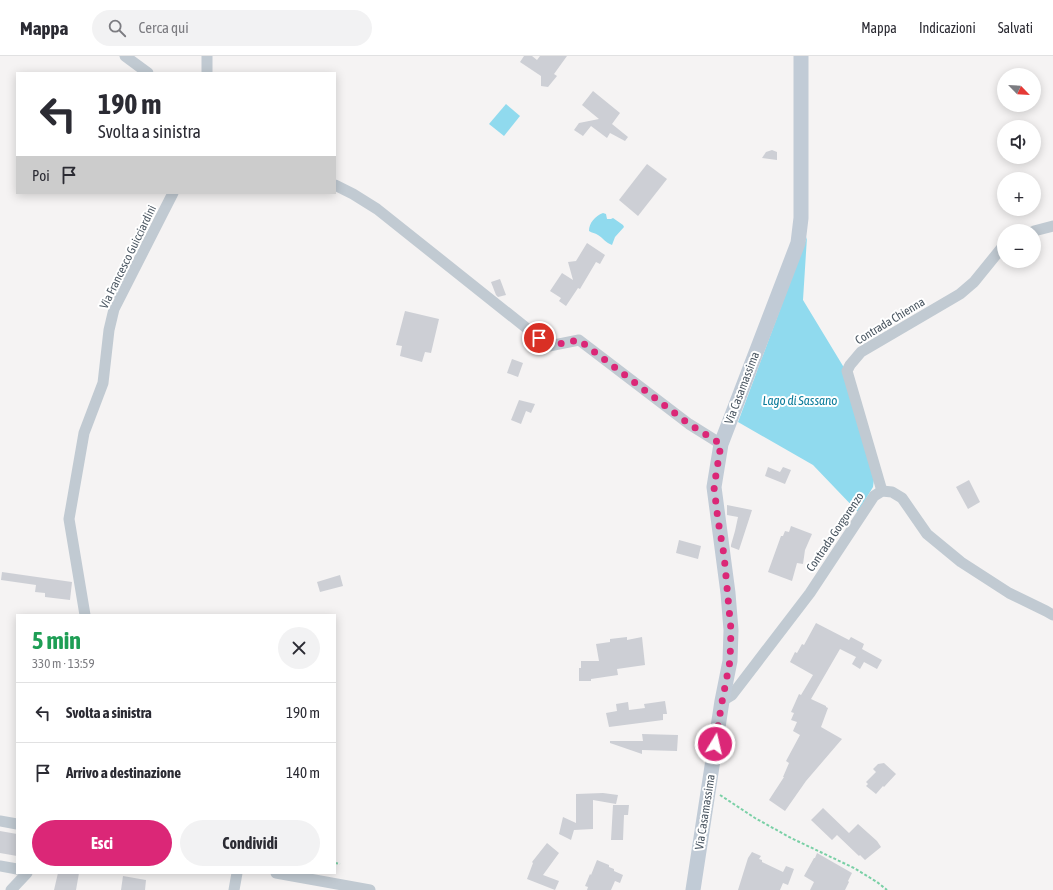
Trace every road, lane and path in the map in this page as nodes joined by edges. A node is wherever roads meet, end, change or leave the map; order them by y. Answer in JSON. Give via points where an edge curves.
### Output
{"nodes":[{"id":1,"x":126,"y":56,"type":"edge"},
{"id":2,"x":207,"y":56,"type":"edge"},
{"id":3,"x":801,"y":56,"type":"edge"},
{"id":4,"x":147,"y":72,"type":"edge"},
{"id":5,"x":207,"y":72,"type":"edge"},
{"id":6,"x":336,"y":185,"type":"edge"},
{"id":7,"x":172,"y":194,"type":"edge"},
{"id":8,"x":1053,"y":226,"type":"edge"},
{"id":9,"x":1041,"y":230,"type":"edge"},
{"id":10,"x":997,"y":254,"type":"edge"},
{"id":11,"x":721,"y":444,"type":"junction"},
{"id":12,"x":882,"y":491,"type":"junction"},
{"id":13,"x":85,"y":614,"type":"edge"},
{"id":14,"x":1053,"y":615,"type":"edge"},
{"id":15,"x":722,"y":702,"type":"junction"},
{"id":16,"x":708,"y":788,"type":"junction"},
{"id":17,"x":0,"y":821,"type":"edge"},
{"id":18,"x":16,"y":824,"type":"edge"},
{"id":19,"x":336,"y":863,"type":"edge"},
{"id":20,"x":340,"y":864,"type":"dead end"},
{"id":21,"x":0,"y":866,"type":"edge"},
{"id":22,"x":16,"y":868,"type":"edge"},
{"id":23,"x":26,"y":874,"type":"edge"},
{"id":24,"x":237,"y":874,"type":"edge"},
{"id":25,"x":282,"y":874,"type":"edge"},
{"id":26,"x":11,"y":890,"type":"edge"},
{"id":27,"x":234,"y":890,"type":"edge"},
{"id":28,"x":370,"y":890,"type":"edge"},
{"id":29,"x":693,"y":890,"type":"edge"},
{"id":30,"x":887,"y":890,"type":"edge"}],
"edges":[{"from":1,"to":4,"type":"street"},
{"from":2,"to":5,"type":"street"},
{"from":3,"to":11,"type":"main road","name":"Via Casamassima","via":[[801,218],[798,243]]},
{"from":6,"to":11,"type":"street","via":[[377,209],[549,346],[579,340],[689,424]]},
{"from":7,"to":13,"type":"street","name":"Via Francesco Guicciardini","via":[[114,310],[109,330],[104,382],[84,433],[69,519]]},
{"from":8,"to":9,"type":"street"},
{"from":10,"to":12,"type":"street","name":"Contrada Chienna","via":[[974,282],[960,294],[861,352],[847,371]]},
{"from":11,"to":15,"type":"main road","name":"Via Casamassima","via":[[714,487],[731,630],[730,661]]},
{"from":12,"to":14,"type":"street","name":"Contrada Gorgorenzo","via":[[892,492],[902,498],[928,534],[961,562],[1009,593]]},
{"from":12,"to":15,"type":"street","name":"Contrada Gorgorenzo","via":[[874,496],[810,593],[732,695]]},
{"from":15,"to":16,"type":"main road","name":"Via Casamassima"},
{"from":16,"to":29,"type":"main road","name":"Via Casamassima"},
{"from":16,"to":30,"type":"path","via":[[755,818],[854,868]]},
{"from":17,"to":18,"type":"street"},
{"from":19,"to":20,"type":"path"},
{"from":21,"to":22,"type":"street"},
{"from":23,"to":26,"type":"street"},
{"from":24,"to":27,"type":"street"},
{"from":25,"to":28,"type":"street"}]}
